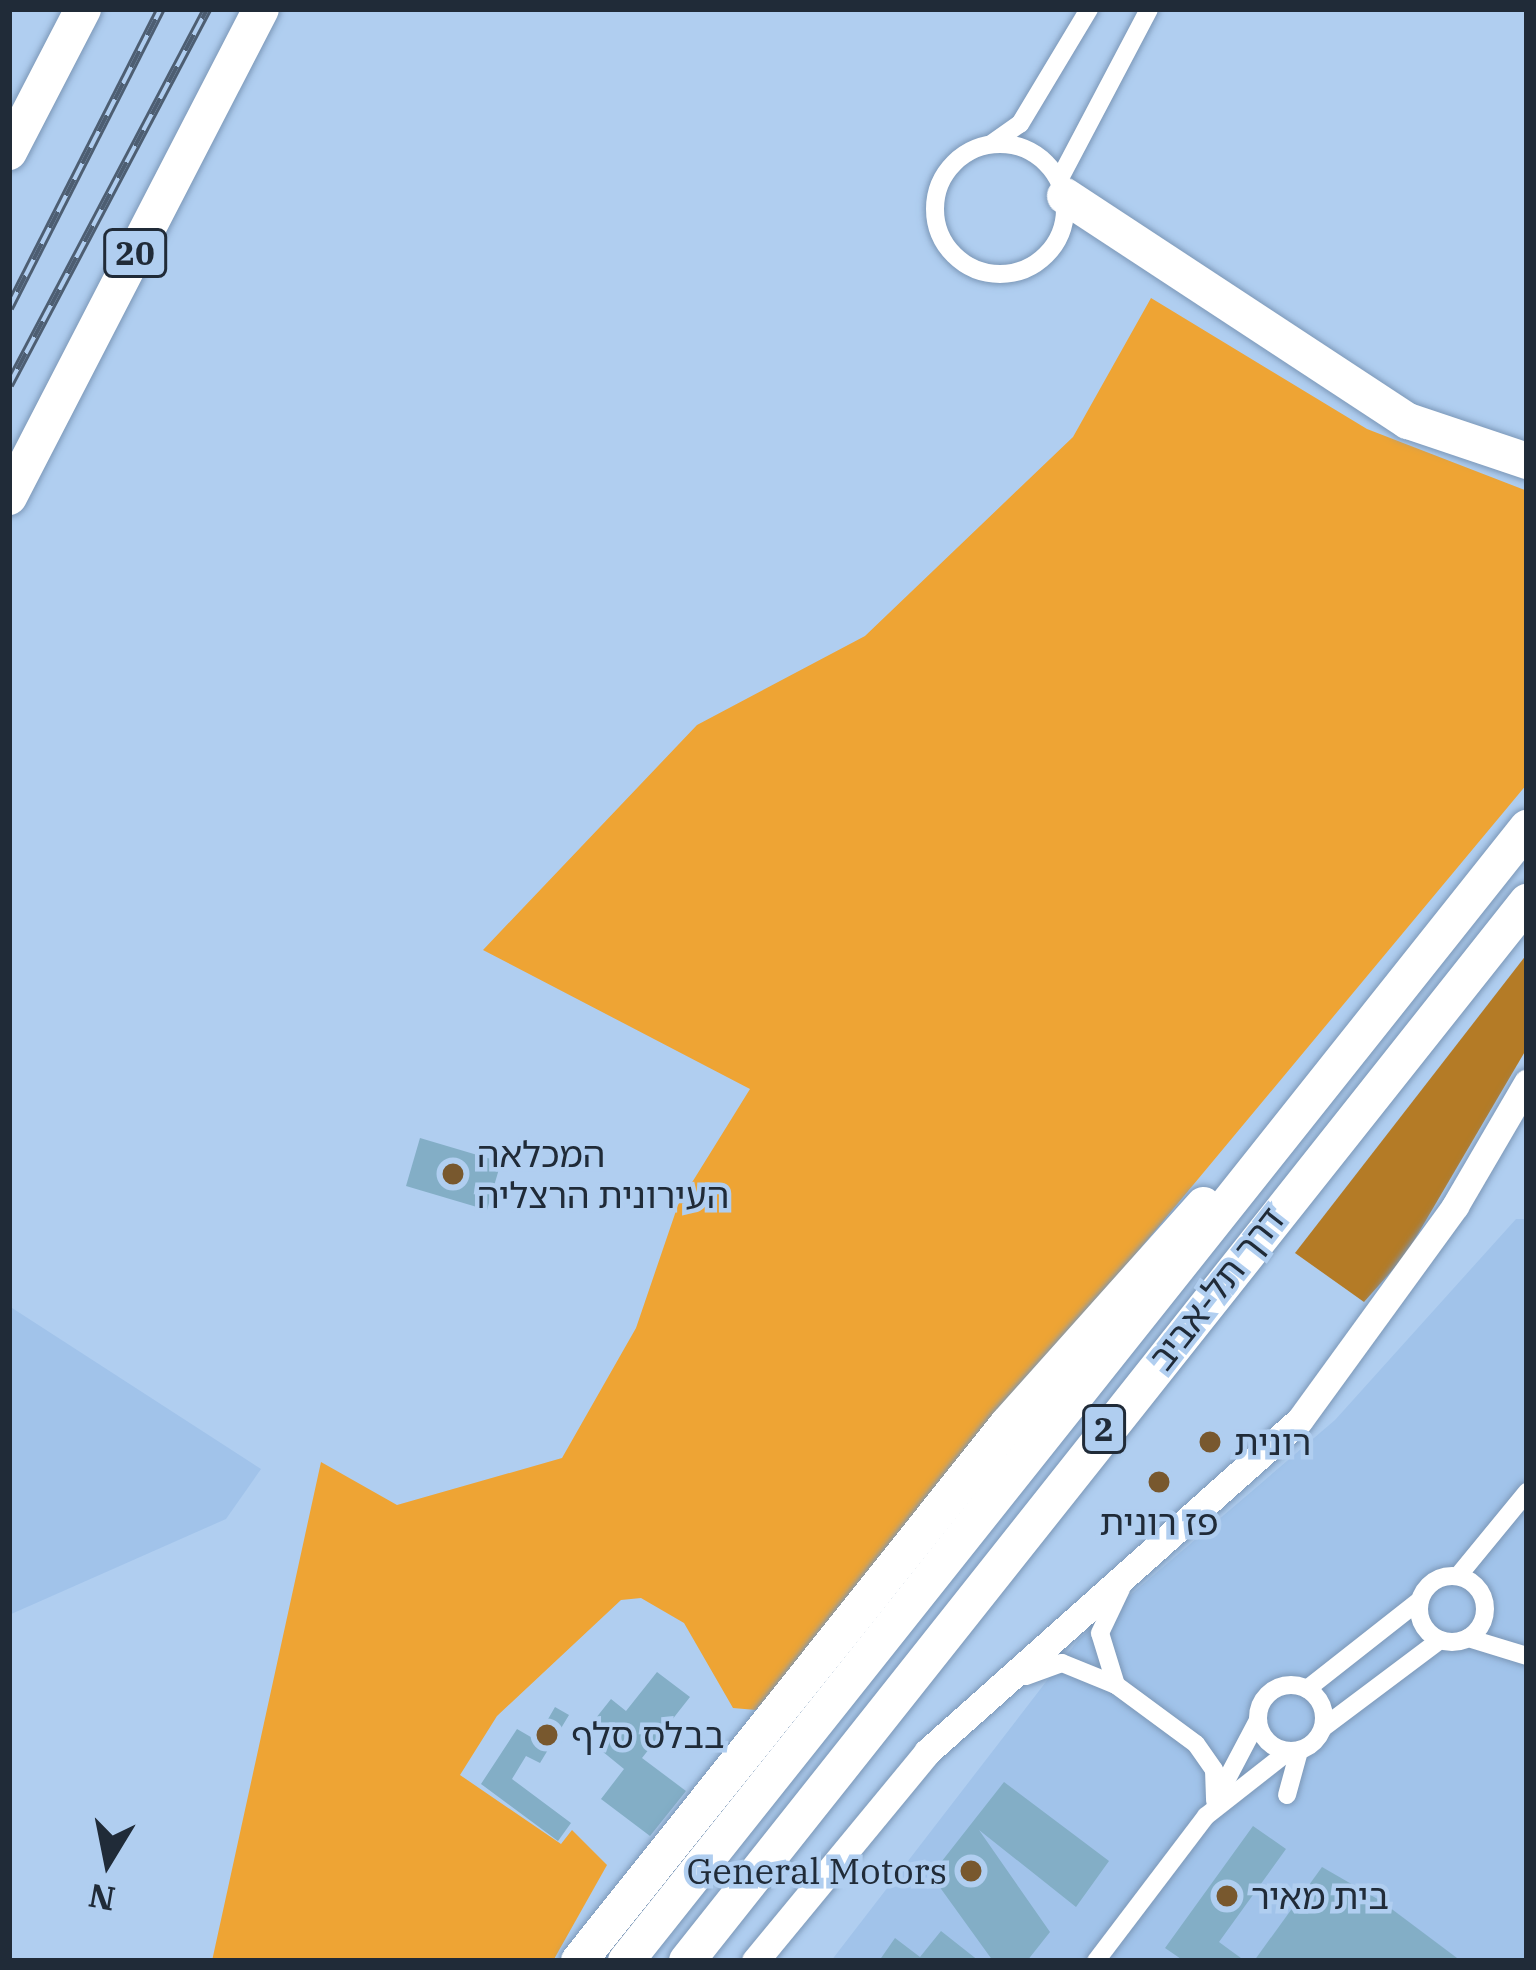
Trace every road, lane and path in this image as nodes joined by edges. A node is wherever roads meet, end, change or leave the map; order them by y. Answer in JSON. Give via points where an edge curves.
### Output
{"nodes":[{"id":1,"x":83,"y":9,"type":"edge"},
{"id":2,"x":261,"y":9,"type":"edge"},
{"id":3,"x":1089,"y":9,"type":"edge"},
{"id":4,"x":1150,"y":9,"type":"edge"},
{"id":5,"x":990,"y":144,"type":"junction"},
{"id":6,"x":9,"y":152,"type":"edge"},
{"id":7,"x":1061,"y":188,"type":"junction"},
{"id":8,"x":1527,"y":461,"type":"edge"},
{"id":9,"x":9,"y":497,"type":"edge"},
{"id":10,"x":1527,"y":828,"type":"edge"},
{"id":11,"x":1527,"y":902,"type":"edge"},
{"id":12,"x":1527,"y":1083,"type":"edge"},
{"id":13,"x":1314,"y":1098,"type":"junction"},
{"id":14,"x":1527,"y":1492,"type":"edge"},
{"id":15,"x":1132,"y":1574,"type":"junction"},
{"id":16,"x":1458,"y":1576,"type":"junction"},
{"id":17,"x":1420,"y":1600,"type":"junction"},
{"id":18,"x":1468,"y":1638,"type":"junction"},
{"id":19,"x":1440,"y":1640,"type":"junction"},
{"id":20,"x":1527,"y":1656,"type":"edge"},
{"id":21,"x":1116,"y":1685,"type":"junction"},
{"id":22,"x":1306,"y":1689,"type":"junction"},
{"id":23,"x":989,"y":1696,"type":"junction"},
{"id":24,"x":1258,"y":1720,"type":"junction"},
{"id":25,"x":1324,"y":1727,"type":"junction"},
{"id":26,"x":1196,"y":1744,"type":"junction"},
{"id":27,"x":1246,"y":1745,"type":"junction"},
{"id":28,"x":1294,"y":1751,"type":"junction"},
{"id":29,"x":1287,"y":1796,"type":"dead end"},
{"id":30,"x":1211,"y":1808,"type":"junction"},
{"id":31,"x":1101,"y":1960,"type":"edge"},
{"id":32,"x":579,"y":1961,"type":"edge"},
{"id":33,"x":626,"y":1961,"type":"edge"},
{"id":34,"x":687,"y":1961,"type":"edge"},
{"id":35,"x":755,"y":1961,"type":"edge"}],
"edges":[{"from":1,"to":6,"type":"highway"},
{"from":2,"to":9,"type":"highway","number":"20"},
{"from":3,"to":5,"type":"street","via":[[1020,124]]},
{"from":4,"to":7,"type":"street"},
{"from":5,"to":7,"type":"street","via":[[1034,153]]},
{"from":5,"to":7,"type":"street","via":[[955,161],[936,195],[939,233],[961,262],[1000,275],[1034,266],[1057,244]]},
{"from":7,"to":8,"type":"highway","via":[[1408,421]]},
{"from":10,"to":13,"type":"highway","number":"2"},
{"from":11,"to":34,"type":"highway","name":"דרך תל-אביב","number":"2"},
{"from":12,"to":15,"type":"main road","via":[[1443,1223],[1299,1421]]},
{"from":13,"to":32,"type":"highway","via":[[1160,1248],[1022,1407]]},
{"from":13,"to":33,"type":"highway","name":"דרך תל-אביב","number":"2"},
{"from":14,"to":16,"type":"street"},
{"from":15,"to":21,"type":"street","via":[[1100,1633]]},
{"from":15,"to":23,"type":"main road"},
{"from":16,"to":17,"type":"street"},
{"from":16,"to":18,"type":"street","via":[[1484,1600]]},
{"from":17,"to":19,"type":"street"},
{"from":17,"to":22,"type":"street"},
{"from":18,"to":19,"type":"street"},
{"from":18,"to":20,"type":"street"},
{"from":19,"to":25,"type":"street"},
{"from":21,"to":23,"type":"street","via":[[1062,1663]]},
{"from":21,"to":26,"type":"street"},
{"from":22,"to":24,"type":"street","via":[[1269,1693]]},
{"from":22,"to":25,"type":"street"},
{"from":23,"to":35,"type":"main road","via":[[926,1752]]},
{"from":24,"to":27,"type":"street"},
{"from":24,"to":28,"type":"street"},
{"from":25,"to":28,"type":"street"},
{"from":26,"to":27,"type":"street"},
{"from":26,"to":30,"type":"street","via":[[1214,1770]]},
{"from":27,"to":30,"type":"street"},
{"from":28,"to":29,"type":"street"},
{"from":28,"to":30,"type":"street"},
{"from":30,"to":31,"type":"street"}]}
